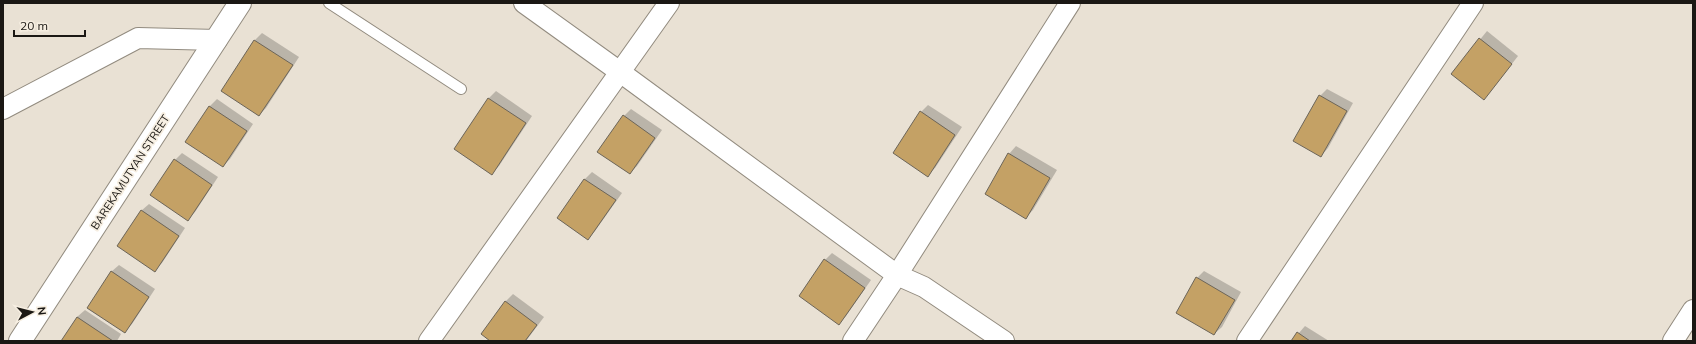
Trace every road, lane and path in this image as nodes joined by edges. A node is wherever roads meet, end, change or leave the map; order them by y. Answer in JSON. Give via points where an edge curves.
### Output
{"nodes":[{"id":1,"x":240,"y":3,"type":"edge"},
{"id":2,"x":329,"y":3,"type":"edge"},
{"id":3,"x":524,"y":3,"type":"edge"},
{"id":4,"x":669,"y":3,"type":"edge"},
{"id":5,"x":1070,"y":3,"type":"edge"},
{"id":6,"x":1474,"y":3,"type":"edge"},
{"id":7,"x":217,"y":40,"type":"junction"},
{"id":8,"x":620,"y":72,"type":"junction"},
{"id":9,"x":461,"y":89,"type":"dead end"},
{"id":10,"x":3,"y":109,"type":"edge"},
{"id":11,"x":896,"y":275,"type":"junction"},
{"id":12,"x":1693,"y":310,"type":"edge"},
{"id":13,"x":20,"y":341,"type":"edge"},
{"id":14,"x":429,"y":341,"type":"edge"},
{"id":15,"x":853,"y":341,"type":"edge"},
{"id":16,"x":1004,"y":341,"type":"edge"},
{"id":17,"x":1247,"y":341,"type":"edge"},
{"id":18,"x":1673,"y":341,"type":"edge"}],
"edges":[{"from":1,"to":7,"type":"main road","name":"BAREKAMUTYAN STREET"},
{"from":2,"to":9,"type":"lane"},
{"from":3,"to":8,"type":"street"},
{"from":4,"to":8,"type":"street"},
{"from":5,"to":11,"type":"street"},
{"from":6,"to":17,"type":"street"},
{"from":7,"to":10,"type":"street","via":[[138,38]]},
{"from":7,"to":13,"type":"main road","name":"BAREKAMUTYAN STREET"},
{"from":8,"to":11,"type":"street"},
{"from":8,"to":14,"type":"street"},
{"from":11,"to":15,"type":"street"},
{"from":11,"to":16,"type":"street","via":[[924,287]]},
{"from":12,"to":18,"type":"street"}]}
